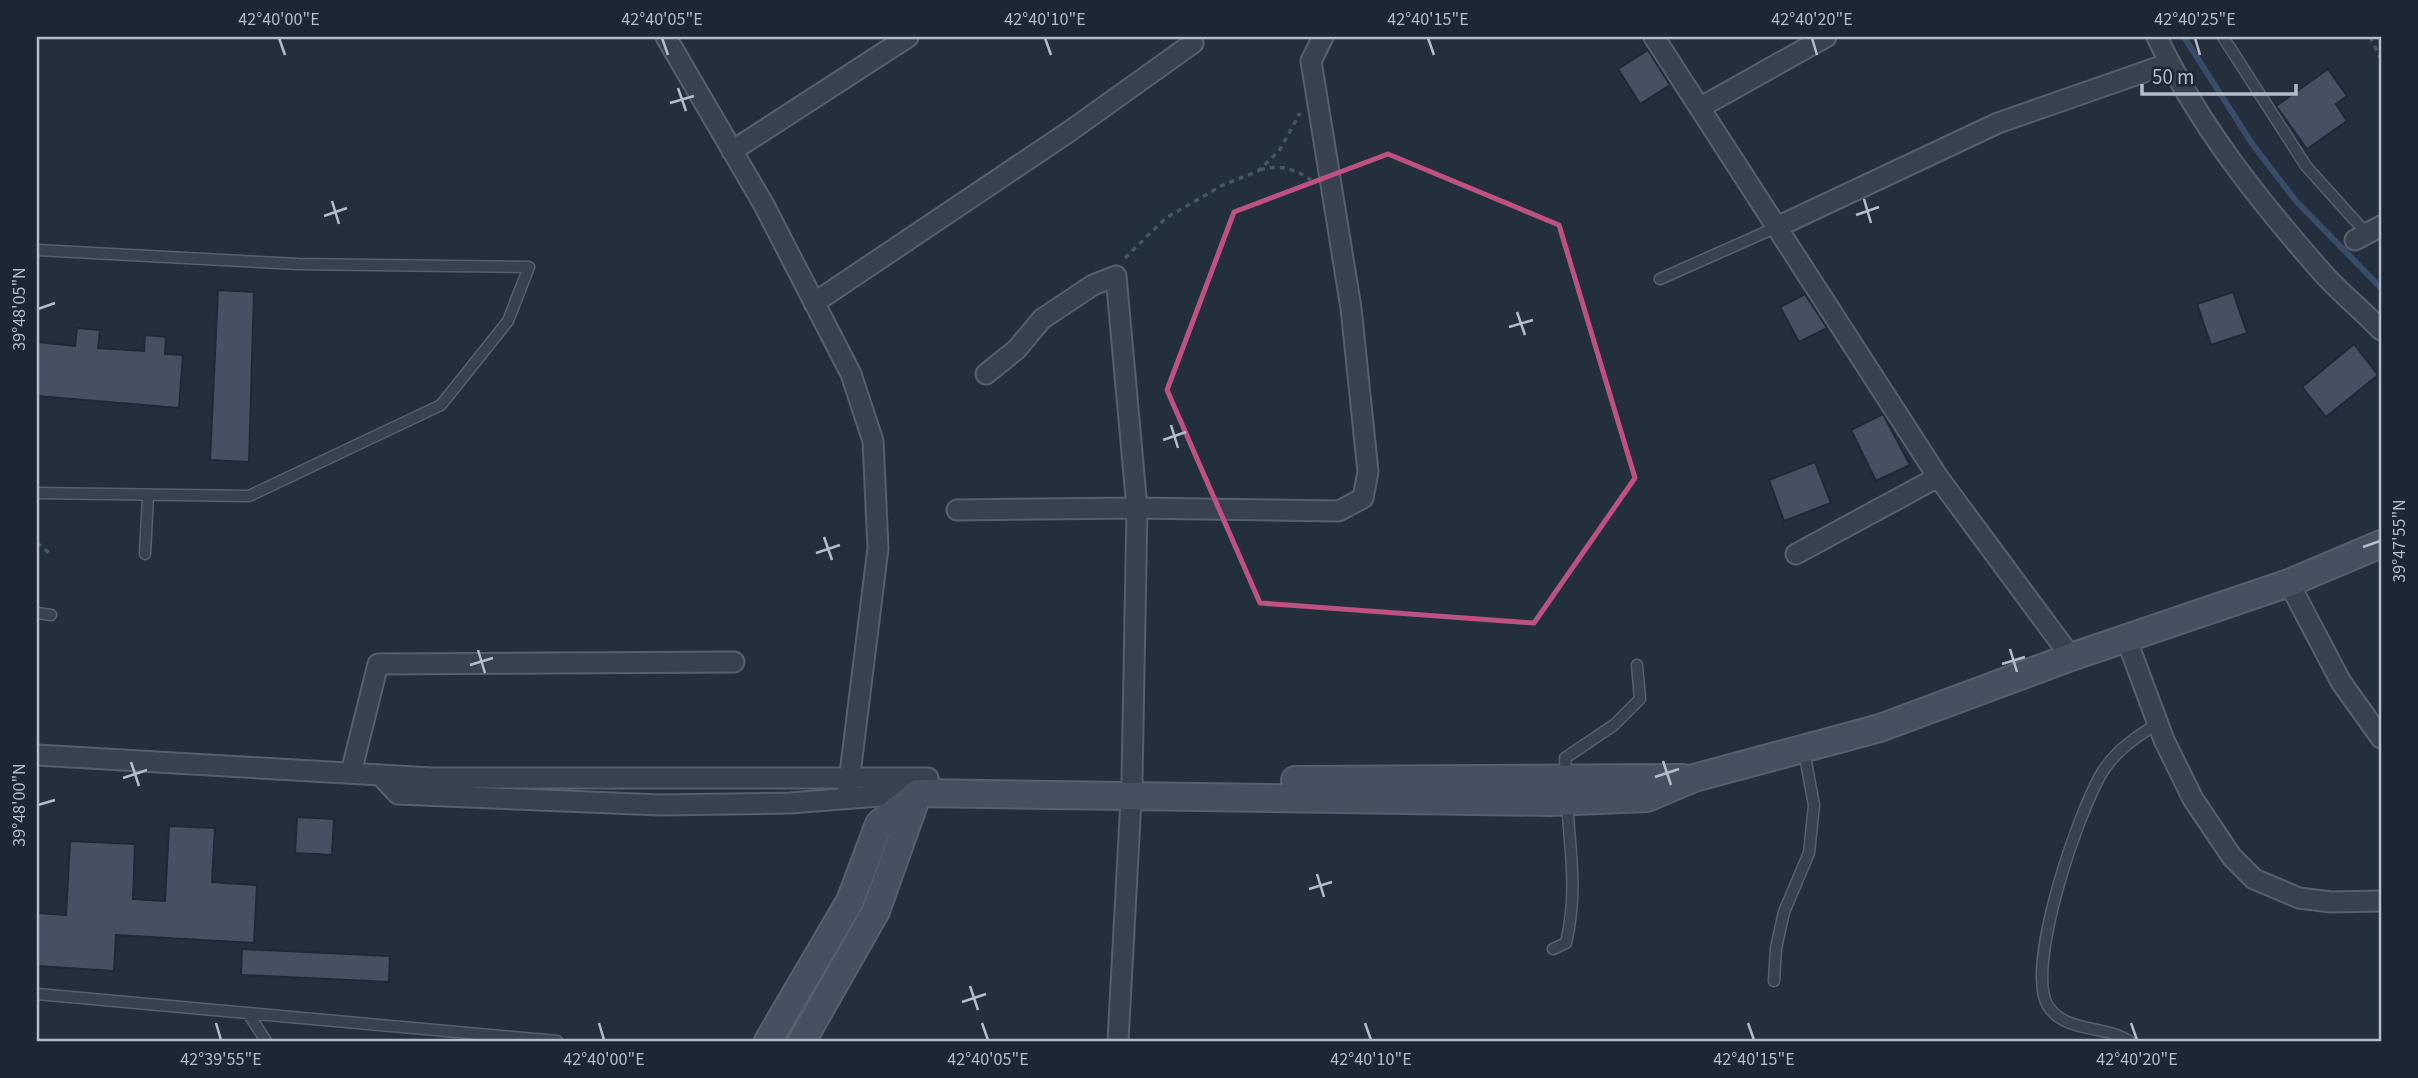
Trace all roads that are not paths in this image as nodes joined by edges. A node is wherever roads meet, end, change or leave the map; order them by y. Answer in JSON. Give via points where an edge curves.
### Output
{"nodes":[{"id":1,"x":666,"y":37,"type":"edge"},
{"id":2,"x":908,"y":37,"type":"edge"},
{"id":3,"x":1323,"y":37,"type":"edge"},
{"id":4,"x":1654,"y":37,"type":"edge"},
{"id":5,"x":1826,"y":37,"type":"edge"},
{"id":6,"x":2157,"y":37,"type":"edge"},
{"id":7,"x":2223,"y":37,"type":"edge"},
{"id":8,"x":1193,"y":43,"type":"dead end"},
{"id":9,"x":2170,"y":64,"type":"junction"},
{"id":10,"x":1701,"y":107,"type":"junction"},
{"id":11,"x":732,"y":151,"type":"junction"},
{"id":12,"x":1777,"y":227,"type":"junction"},
{"id":13,"x":2368,"y":233,"type":"edge"},
{"id":14,"x":37,"y":250,"type":"edge"},
{"id":15,"x":1660,"y":279,"type":"dead end"},
{"id":16,"x":814,"y":303,"type":"junction"},
{"id":17,"x":2381,"y":330,"type":"edge"},
{"id":18,"x":986,"y":374,"type":"dead end"},
{"id":19,"x":1938,"y":477,"type":"junction"},
{"id":20,"x":37,"y":493,"type":"edge"},
{"id":21,"x":148,"y":495,"type":"junction"},
{"id":22,"x":1137,"y":508,"type":"junction"},
{"id":23,"x":957,"y":510,"type":"dead end"},
{"id":24,"x":2381,"y":544,"type":"edge"},
{"id":25,"x":145,"y":554,"type":"dead end"},
{"id":26,"x":1796,"y":554,"type":"dead end"},
{"id":27,"x":2289,"y":583,"type":"junction"},
{"id":28,"x":37,"y":613,"type":"edge"},
{"id":29,"x":51,"y":615,"type":"dead end"},
{"id":30,"x":2126,"y":638,"type":"junction"},
{"id":31,"x":2071,"y":657,"type":"junction"},
{"id":32,"x":734,"y":662,"type":"dead end"},
{"id":33,"x":1637,"y":665,"type":"dead end"},
{"id":34,"x":2158,"y":723,"type":"junction"},
{"id":35,"x":2381,"y":737,"type":"edge"},
{"id":36,"x":1804,"y":751,"type":"junction"},
{"id":37,"x":37,"y":755,"type":"edge"},
{"id":38,"x":351,"y":773,"type":"junction"},
{"id":39,"x":380,"y":775,"type":"junction"},
{"id":40,"x":851,"y":778,"type":"junction"},
{"id":41,"x":923,"y":785,"type":"junction"},
{"id":42,"x":1132,"y":788,"type":"junction"},
{"id":43,"x":1567,"y":790,"type":"junction"},
{"id":44,"x":847,"y":798,"type":"junction"},
{"id":45,"x":2381,"y":901,"type":"edge"},
{"id":46,"x":1553,"y":949,"type":"dead end"},
{"id":47,"x":1774,"y":981,"type":"dead end"},
{"id":48,"x":37,"y":994,"type":"edge"},
{"id":49,"x":248,"y":1013,"type":"junction"},
{"id":50,"x":266,"y":1041,"type":"edge"},
{"id":51,"x":557,"y":1041,"type":"edge"},
{"id":52,"x":768,"y":1041,"type":"edge"},
{"id":53,"x":802,"y":1041,"type":"edge"},
{"id":54,"x":1118,"y":1041,"type":"edge"},
{"id":55,"x":2129,"y":1041,"type":"edge"}],
"edges":[{"from":1,"to":11,"type":"street"},
{"from":2,"to":11,"type":"street"},
{"from":3,"to":22,"type":"street","via":[[1311,61],[1351,308],[1368,472],[1363,498],[1339,511]]},
{"from":4,"to":10,"type":"street"},
{"from":5,"to":10,"type":"street"},
{"from":6,"to":9,"type":"street"},
{"from":7,"to":13,"type":"lane","via":[[2306,166]]},
{"from":8,"to":16,"type":"street"},
{"from":9,"to":12,"type":"street","via":[[1998,123]]},
{"from":9,"to":17,"type":"street","via":[[2197,114],[2234,166],[2320,271]]},
{"from":10,"to":12,"type":"street"},
{"from":11,"to":16,"type":"street"},
{"from":12,"to":15,"type":"lane"},
{"from":12,"to":19,"type":"street"},
{"from":14,"to":21,"type":"lane","via":[[298,264],[529,267],[508,321],[441,405],[249,496]]},
{"from":16,"to":40,"type":"street","via":[[851,374],[873,441],[878,548]]},
{"from":18,"to":22,"type":"street","via":[[1017,349],[1042,319],[1093,285],[1116,276]]},
{"from":19,"to":26,"type":"street"},
{"from":19,"to":31,"type":"street"},
{"from":20,"to":21,"type":"lane"},
{"from":21,"to":25,"type":"lane"},
{"from":22,"to":23,"type":"street"},
{"from":22,"to":42,"type":"street"},
{"from":24,"to":27,"type":"street"},
{"from":27,"to":30,"type":"street"},
{"from":27,"to":35,"type":"street","via":[[2341,682]]},
{"from":28,"to":29,"type":"lane"},
{"from":30,"to":31,"type":"street"},
{"from":30,"to":34,"type":"street"},
{"from":31,"to":36,"type":"street","via":[[1880,728]]},
{"from":32,"to":38,"type":"street","via":[[378,664]]},
{"from":33,"to":43,"type":"lane","via":[[1640,699],[1614,725],[1565,758]]},
{"from":34,"to":45,"type":"street","via":[[2193,799],[2232,857],[2254,879],[2299,898]]},
{"from":34,"to":55,"type":"lane","via":[[2116,754],[2095,786],[2076,829],[2043,948],[2042,986],[2054,1013],[2068,1023],[2113,1032]]},
{"from":36,"to":43,"type":"street","via":[[1694,778],[1647,798]]},
{"from":36,"to":47,"type":"lane","via":[[1814,805],[1809,853],[1784,912]]},
{"from":37,"to":38,"type":"street"},
{"from":38,"to":39,"type":"street"},
{"from":39,"to":40,"type":"street"},
{"from":39,"to":44,"type":"street","via":[[398,794],[660,805]]},
{"from":40,"to":41,"type":"street"},
{"from":40,"to":44,"type":"street"},
{"from":41,"to":42,"type":"street"},
{"from":41,"to":44,"type":"street"},
{"from":41,"to":52,"type":"street","via":[[879,824],[850,901]]},
{"from":41,"to":53,"type":"street","via":[[876,911]]},
{"from":42,"to":43,"type":"street"},
{"from":42,"to":54,"type":"street"},
{"from":43,"to":46,"type":"lane","via":[[1575,882],[1572,918],[1566,943]]},
{"from":48,"to":49,"type":"lane"},
{"from":49,"to":50,"type":"lane"},
{"from":49,"to":51,"type":"lane"}]}
